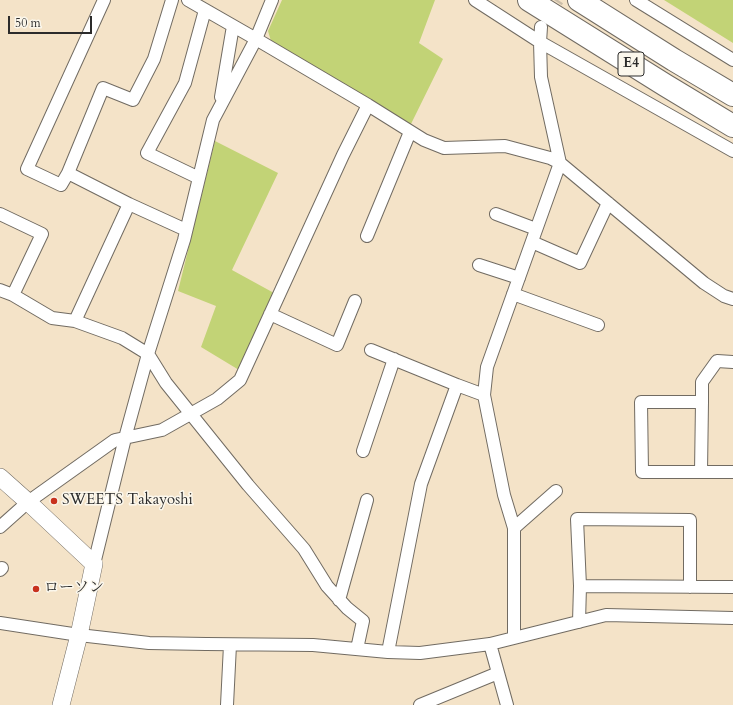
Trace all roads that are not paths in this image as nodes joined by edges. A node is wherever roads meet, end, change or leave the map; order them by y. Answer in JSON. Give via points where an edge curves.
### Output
{"nodes":[{"id":1,"x":104,"y":0,"type":"edge"},
{"id":2,"x":172,"y":0,"type":"edge"},
{"id":3,"x":188,"y":0,"type":"edge"},
{"id":4,"x":272,"y":0,"type":"edge"},
{"id":5,"x":475,"y":0,"type":"edge"},
{"id":6,"x":530,"y":0,"type":"edge"},
{"id":7,"x":579,"y":0,"type":"edge"},
{"id":8,"x":636,"y":0,"type":"edge"},
{"id":9,"x":205,"y":10,"type":"junction"},
{"id":10,"x":233,"y":26,"type":"junction"},
{"id":11,"x":541,"y":27,"type":"tunnel mouth"},
{"id":12,"x":256,"y":39,"type":"junction"},
{"id":13,"x":540,"y":42,"type":"junction"},
{"id":14,"x":733,"y":60,"type":"edge"},
{"id":15,"x":733,"y":95,"type":"edge"},
{"id":16,"x":368,"y":105,"type":"junction"},
{"id":17,"x":219,"y":108,"type":"junction"},
{"id":18,"x":733,"y":126,"type":"edge"},
{"id":19,"x":410,"y":132,"type":"junction"},
{"id":20,"x":733,"y":151,"type":"edge"},
{"id":21,"x":560,"y":163,"type":"junction"},
{"id":22,"x":68,"y":173,"type":"junction"},
{"id":23,"x":199,"y":178,"type":"junction"},
{"id":24,"x":608,"y":203,"type":"junction"},
{"id":25,"x":129,"y":204,"type":"junction"},
{"id":26,"x":0,"y":214,"type":"edge"},
{"id":27,"x":496,"y":214,"type":"dead end"},
{"id":28,"x":536,"y":229,"type":"junction"},
{"id":29,"x":186,"y":230,"type":"junction"},
{"id":30,"x":367,"y":236,"type":"dead end"},
{"id":31,"x":532,"y":242,"type":"junction"},
{"id":32,"x":479,"y":265,"type":"dead end"},
{"id":33,"x":519,"y":278,"type":"junction"},
{"id":34,"x":0,"y":290,"type":"edge"},
{"id":35,"x":513,"y":294,"type":"junction"},
{"id":36,"x":13,"y":295,"type":"junction"},
{"id":37,"x":733,"y":299,"type":"edge"},
{"id":38,"x":355,"y":301,"type":"dead end"},
{"id":39,"x":270,"y":314,"type":"junction"},
{"id":40,"x":76,"y":321,"type":"junction"},
{"id":41,"x":598,"y":325,"type":"dead end"},
{"id":42,"x":371,"y":350,"type":"dead end"},
{"id":43,"x":148,"y":354,"type":"junction"},
{"id":44,"x":394,"y":359,"type":"junction"},
{"id":45,"x":733,"y":362,"type":"edge"},
{"id":46,"x":457,"y":384,"type":"junction"},
{"id":47,"x":484,"y":395,"type":"junction"},
{"id":48,"x":702,"y":402,"type":"junction"},
{"id":49,"x":191,"y":414,"type":"junction"},
{"id":50,"x":125,"y":438,"type":"junction"},
{"id":51,"x":362,"y":452,"type":"dead end"},
{"id":52,"x":701,"y":472,"type":"junction"},
{"id":53,"x":733,"y":472,"type":"edge"},
{"id":54,"x":0,"y":477,"type":"edge"},
{"id":55,"x":556,"y":491,"type":"dead end"},
{"id":56,"x":367,"y":500,"type":"dead end"},
{"id":57,"x":28,"y":502,"type":"junction"},
{"id":58,"x":0,"y":527,"type":"edge"},
{"id":59,"x":514,"y":528,"type":"junction"},
{"id":60,"x":94,"y":564,"type":"junction"},
{"id":61,"x":580,"y":586,"type":"junction"},
{"id":62,"x":690,"y":586,"type":"junction"},
{"id":63,"x":733,"y":587,"type":"edge"},
{"id":64,"x":339,"y":600,"type":"junction"},
{"id":65,"x":733,"y":618,"type":"edge"},
{"id":66,"x":579,"y":622,"type":"junction"},
{"id":67,"x":0,"y":623,"type":"edge"},
{"id":68,"x":79,"y":635,"type":"junction"},
{"id":69,"x":514,"y":638,"type":"junction"},
{"id":70,"x":490,"y":644,"type":"junction"},
{"id":71,"x":230,"y":645,"type":"junction"},
{"id":72,"x":357,"y":649,"type":"junction"},
{"id":73,"x":388,"y":652,"type":"junction"},
{"id":74,"x":498,"y":673,"type":"junction"},
{"id":75,"x":61,"y":705,"type":"edge"},
{"id":76,"x":227,"y":705,"type":"edge"},
{"id":77,"x":420,"y":705,"type":"edge"},
{"id":78,"x":507,"y":705,"type":"edge"}],
"edges":[{"from":1,"to":22,"type":"street","via":[[27,169],[61,185]]},
{"from":2,"to":22,"type":"street","via":[[154,59],[133,100],[103,88]]},
{"from":3,"to":9,"type":"street"},
{"from":4,"to":12,"type":"street"},
{"from":5,"to":13,"type":"street"},
{"from":6,"to":18,"type":"highway","number":"E4"},
{"from":7,"to":15,"type":"highway","number":"E4"},
{"from":8,"to":14,"type":"street"},
{"from":9,"to":10,"type":"street"},
{"from":9,"to":23,"type":"street","via":[[185,83],[147,153]]},
{"from":10,"to":12,"type":"street"},
{"from":10,"to":17,"type":"street"},
{"from":11,"to":13,"type":"street"},
{"from":12,"to":16,"type":"street"},
{"from":12,"to":17,"type":"street"},
{"from":13,"to":20,"type":"street"},
{"from":13,"to":21,"type":"street","via":[[541,77]]},
{"from":16,"to":19,"type":"street"},
{"from":16,"to":39,"type":"street"},
{"from":17,"to":23,"type":"street","via":[[213,120]]},
{"from":19,"to":21,"type":"street","via":[[444,148],[505,146]]},
{"from":19,"to":30,"type":"street"},
{"from":21,"to":24,"type":"street"},
{"from":21,"to":28,"type":"street"},
{"from":22,"to":25,"type":"street"},
{"from":23,"to":29,"type":"street"},
{"from":24,"to":31,"type":"street","via":[[580,263]]},
{"from":24,"to":37,"type":"street","via":[[704,283]]},
{"from":25,"to":29,"type":"street"},
{"from":25,"to":40,"type":"street"},
{"from":26,"to":36,"type":"street","via":[[42,234]]},
{"from":27,"to":28,"type":"street"},
{"from":28,"to":31,"type":"street"},
{"from":29,"to":43,"type":"street"},
{"from":31,"to":33,"type":"street"},
{"from":32,"to":33,"type":"street"},
{"from":33,"to":35,"type":"street"},
{"from":34,"to":36,"type":"street"},
{"from":35,"to":41,"type":"street"},
{"from":35,"to":47,"type":"street","via":[[487,367]]},
{"from":36,"to":40,"type":"street","via":[[52,318]]},
{"from":38,"to":39,"type":"street","via":[[337,345]]},
{"from":39,"to":49,"type":"street","via":[[240,380]]},
{"from":40,"to":43,"type":"street","via":[[122,338]]},
{"from":42,"to":44,"type":"street"},
{"from":43,"to":49,"type":"street","via":[[166,383]]},
{"from":43,"to":50,"type":"street"},
{"from":44,"to":46,"type":"street"},
{"from":44,"to":51,"type":"street"},
{"from":45,"to":48,"type":"street","via":[[717,361],[702,382]]},
{"from":46,"to":47,"type":"street"},
{"from":46,"to":73,"type":"street","via":[[421,484]]},
{"from":47,"to":59,"type":"street","via":[[504,495]]},
{"from":48,"to":52,"type":"street"},
{"from":48,"to":52,"type":"street","via":[[641,402],[642,472]]},
{"from":49,"to":50,"type":"street","via":[[162,430]]},
{"from":49,"to":64,"type":"street","via":[[304,549]]},
{"from":50,"to":57,"type":"street","via":[[115,440]]},
{"from":50,"to":60,"type":"street"},
{"from":52,"to":53,"type":"street"},
{"from":54,"to":57,"type":"street"},
{"from":55,"to":59,"type":"street"},
{"from":56,"to":64,"type":"street"},
{"from":57,"to":58,"type":"street"},
{"from":57,"to":60,"type":"street"},
{"from":59,"to":69,"type":"street"},
{"from":60,"to":68,"type":"street"},
{"from":61,"to":62,"type":"street"},
{"from":61,"to":62,"type":"street","via":[[577,519],[690,520]]},
{"from":61,"to":66,"type":"street"},
{"from":62,"to":63,"type":"street"},
{"from":64,"to":72,"type":"street","via":[[363,621]]},
{"from":65,"to":66,"type":"street","via":[[606,615]]},
{"from":66,"to":69,"type":"street"},
{"from":67,"to":68,"type":"street"},
{"from":68,"to":71,"type":"street","via":[[149,643]]},
{"from":68,"to":75,"type":"street"},
{"from":69,"to":70,"type":"street"},
{"from":70,"to":73,"type":"street","via":[[420,653]]},
{"from":70,"to":74,"type":"street"},
{"from":71,"to":72,"type":"street","via":[[313,645]]},
{"from":71,"to":76,"type":"street"},
{"from":72,"to":73,"type":"street"},
{"from":74,"to":77,"type":"street"},
{"from":74,"to":78,"type":"street"}]}
